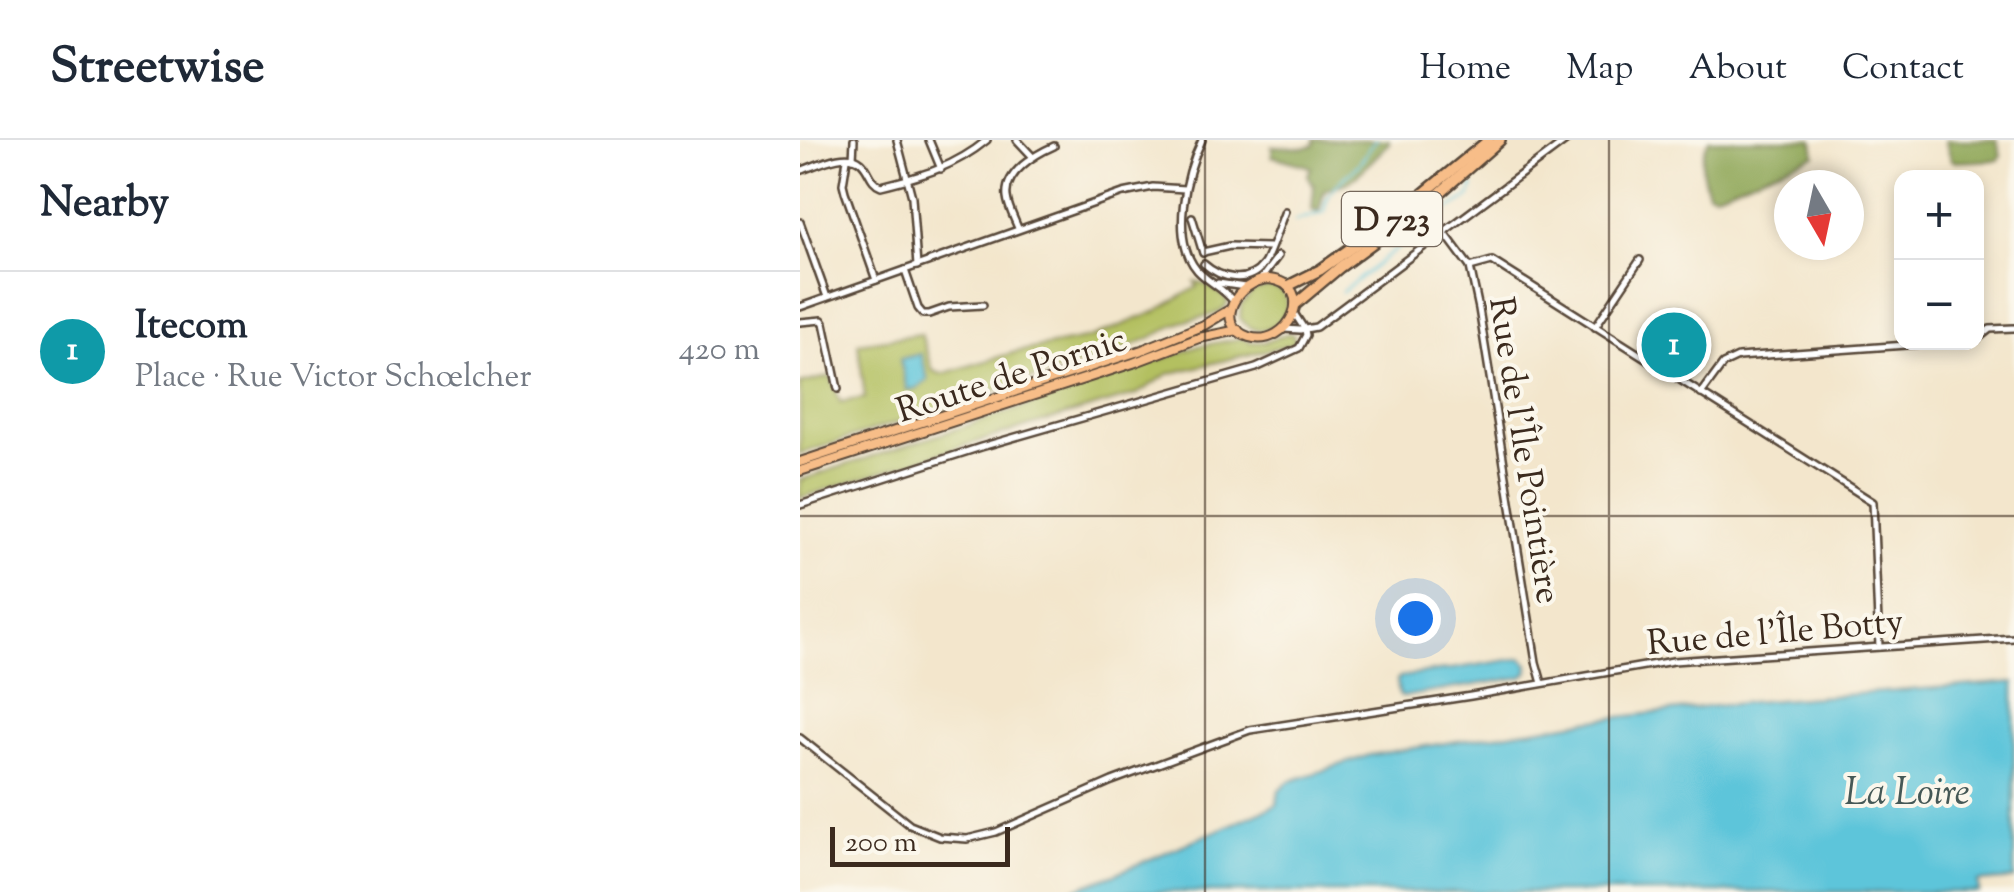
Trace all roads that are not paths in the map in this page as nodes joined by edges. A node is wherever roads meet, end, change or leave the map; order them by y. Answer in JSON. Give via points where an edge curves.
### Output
{"nodes":[{"id":1,"x":854,"y":140,"type":"edge"},
{"id":2,"x":897,"y":140,"type":"edge"},
{"id":3,"x":929,"y":140,"type":"edge"},
{"id":4,"x":987,"y":140,"type":"edge"},
{"id":5,"x":1017,"y":140,"type":"edge"},
{"id":6,"x":1202,"y":140,"type":"edge"},
{"id":7,"x":1489,"y":140,"type":"edge"},
{"id":8,"x":1500,"y":140,"type":"edge"},
{"id":9,"x":1567,"y":140,"type":"edge"},
{"id":10,"x":1054,"y":146,"type":"dead end"},
{"id":11,"x":1032,"y":156,"type":"junction"},
{"id":12,"x":850,"y":158,"type":"junction"},
{"id":13,"x":941,"y":169,"type":"junction"},
{"id":14,"x":800,"y":172,"type":"edge"},
{"id":15,"x":908,"y":179,"type":"junction"},
{"id":16,"x":1185,"y":189,"type":"junction"},
{"id":17,"x":1285,"y":211,"type":"dead end"},
{"id":18,"x":1192,"y":217,"type":"dead end"},
{"id":19,"x":800,"y":222,"type":"edge"},
{"id":20,"x":1018,"y":229,"type":"junction"},
{"id":21,"x":1444,"y":232,"type":"junction"},
{"id":22,"x":1270,"y":247,"type":"junction"},
{"id":23,"x":1203,"y":252,"type":"junction"},
{"id":24,"x":1640,"y":260,"type":"dead end"},
{"id":25,"x":1204,"y":264,"type":"junction"},
{"id":26,"x":917,"y":266,"type":"junction"},
{"id":27,"x":1470,"y":267,"type":"junction"},
{"id":28,"x":1196,"y":269,"type":"junction"},
{"id":29,"x":905,"y":270,"type":"junction"},
{"id":30,"x":876,"y":280,"type":"junction"},
{"id":31,"x":1210,"y":280,"type":"junction"},
{"id":32,"x":1260,"y":280,"type":"junction"},
{"id":33,"x":1283,"y":283,"type":"junction"},
{"id":34,"x":1245,"y":286,"type":"junction"},
{"id":35,"x":828,"y":298,"type":"junction"},
{"id":36,"x":982,"y":305,"type":"dead end"},
{"id":37,"x":1232,"y":305,"type":"junction"},
{"id":38,"x":800,"y":307,"type":"edge"},
{"id":39,"x":1295,"y":308,"type":"junction"},
{"id":40,"x":800,"y":322,"type":"edge"},
{"id":41,"x":1595,"y":327,"type":"junction"},
{"id":42,"x":1284,"y":328,"type":"junction"},
{"id":43,"x":2014,"y":328,"type":"edge"},
{"id":44,"x":1238,"y":330,"type":"junction"},
{"id":45,"x":1305,"y":330,"type":"junction"},
{"id":46,"x":1984,"y":331,"type":"edge"},
{"id":47,"x":1894,"y":345,"type":"edge"},
{"id":48,"x":838,"y":389,"type":"dead end"},
{"id":49,"x":1701,"y":394,"type":"junction"},
{"id":50,"x":800,"y":462,"type":"edge"},
{"id":51,"x":800,"y":471,"type":"edge"},
{"id":52,"x":800,"y":506,"type":"edge"},
{"id":53,"x":2014,"y":638,"type":"edge"},
{"id":54,"x":1879,"y":647,"type":"junction"},
{"id":55,"x":1542,"y":684,"type":"junction"},
{"id":56,"x":800,"y":738,"type":"edge"}],
"edges":[{"from":1,"to":12,"type":"street"},
{"from":2,"to":15,"type":"street"},
{"from":3,"to":13,"type":"street"},
{"from":4,"to":13,"type":"street"},
{"from":5,"to":11,"type":"street"},
{"from":6,"to":16,"type":"street"},
{"from":7,"to":33,"type":"highway","number":"D 723","via":[[1311,276]]},
{"from":8,"to":39,"type":"highway","number":"D 723"},
{"from":9,"to":21,"type":"street"},
{"from":10,"to":11,"type":"street"},
{"from":11,"to":20,"type":"street","via":[[1007,190]]},
{"from":12,"to":14,"type":"street"},
{"from":12,"to":15,"type":"street","via":[[861,161],[877,185]]},
{"from":12,"to":30,"type":"street","via":[[843,184]]},
{"from":13,"to":15,"type":"street"},
{"from":15,"to":26,"type":"street"},
{"from":16,"to":20,"type":"street","via":[[1123,194]]},
{"from":16,"to":28,"type":"street","via":[[1184,232]]},
{"from":17,"to":22,"type":"street"},
{"from":18,"to":23,"type":"street"},
{"from":19,"to":35,"type":"street"},
{"from":20,"to":26,"type":"street"},
{"from":21,"to":27,"type":"street","name":"Rue de l'Île Pointière"},
{"from":21,"to":45,"type":"street"},
{"from":22,"to":23,"type":"street"},
{"from":22,"to":25,"type":"street","via":[[1262,268],[1244,276],[1219,276]]},
{"from":23,"to":25,"type":"street"},
{"from":24,"to":41,"type":"street"},
{"from":25,"to":28,"type":"street"},
{"from":26,"to":29,"type":"street"},
{"from":27,"to":41,"type":"street","via":[[1492,261]]},
{"from":27,"to":55,"type":"street","name":"Rue de l'Île Pointière"},
{"from":28,"to":31,"type":"street"},
{"from":29,"to":30,"type":"street"},
{"from":29,"to":36,"type":"street","via":[[922,314]]},
{"from":30,"to":35,"type":"street"},
{"from":31,"to":34,"type":"street"},
{"from":31,"to":37,"type":"street"},
{"from":32,"to":33,"type":"main road"},
{"from":32,"to":33,"type":"street","via":[[1276,259]]},
{"from":32,"to":34,"type":"main road"},
{"from":33,"to":39,"type":"main road","via":[[1293,292]]},
{"from":34,"to":37,"type":"main road"},
{"from":35,"to":38,"type":"street"},
{"from":37,"to":44,"type":"main road"},
{"from":37,"to":50,"type":"main road","name":"Route de Pornic","via":[[1142,350]]},
{"from":39,"to":42,"type":"main road"},
{"from":39,"to":45,"type":"street"},
{"from":40,"to":48,"type":"street","via":[[824,323]]},
{"from":41,"to":49,"type":"street"},
{"from":42,"to":44,"type":"main road","via":[[1260,338]]},
{"from":42,"to":45,"type":"street"},
{"from":43,"to":46,"type":"street"},
{"from":44,"to":51,"type":"main road","name":"Route de Pornic"},
{"from":45,"to":52,"type":"street","via":[[1299,348],[1256,368]]},
{"from":47,"to":49,"type":"street","via":[[1738,357]]},
{"from":49,"to":54,"type":"street","via":[[1873,502]]},
{"from":53,"to":54,"type":"street","name":"Rue de l'Île Botty"},
{"from":54,"to":55,"type":"street","name":"Rue de l'Île Botty","via":[[1680,660]]},
{"from":55,"to":56,"type":"street","name":"Rue de l'Île Botty","via":[[1243,732],[967,839],[910,825]]}]}
